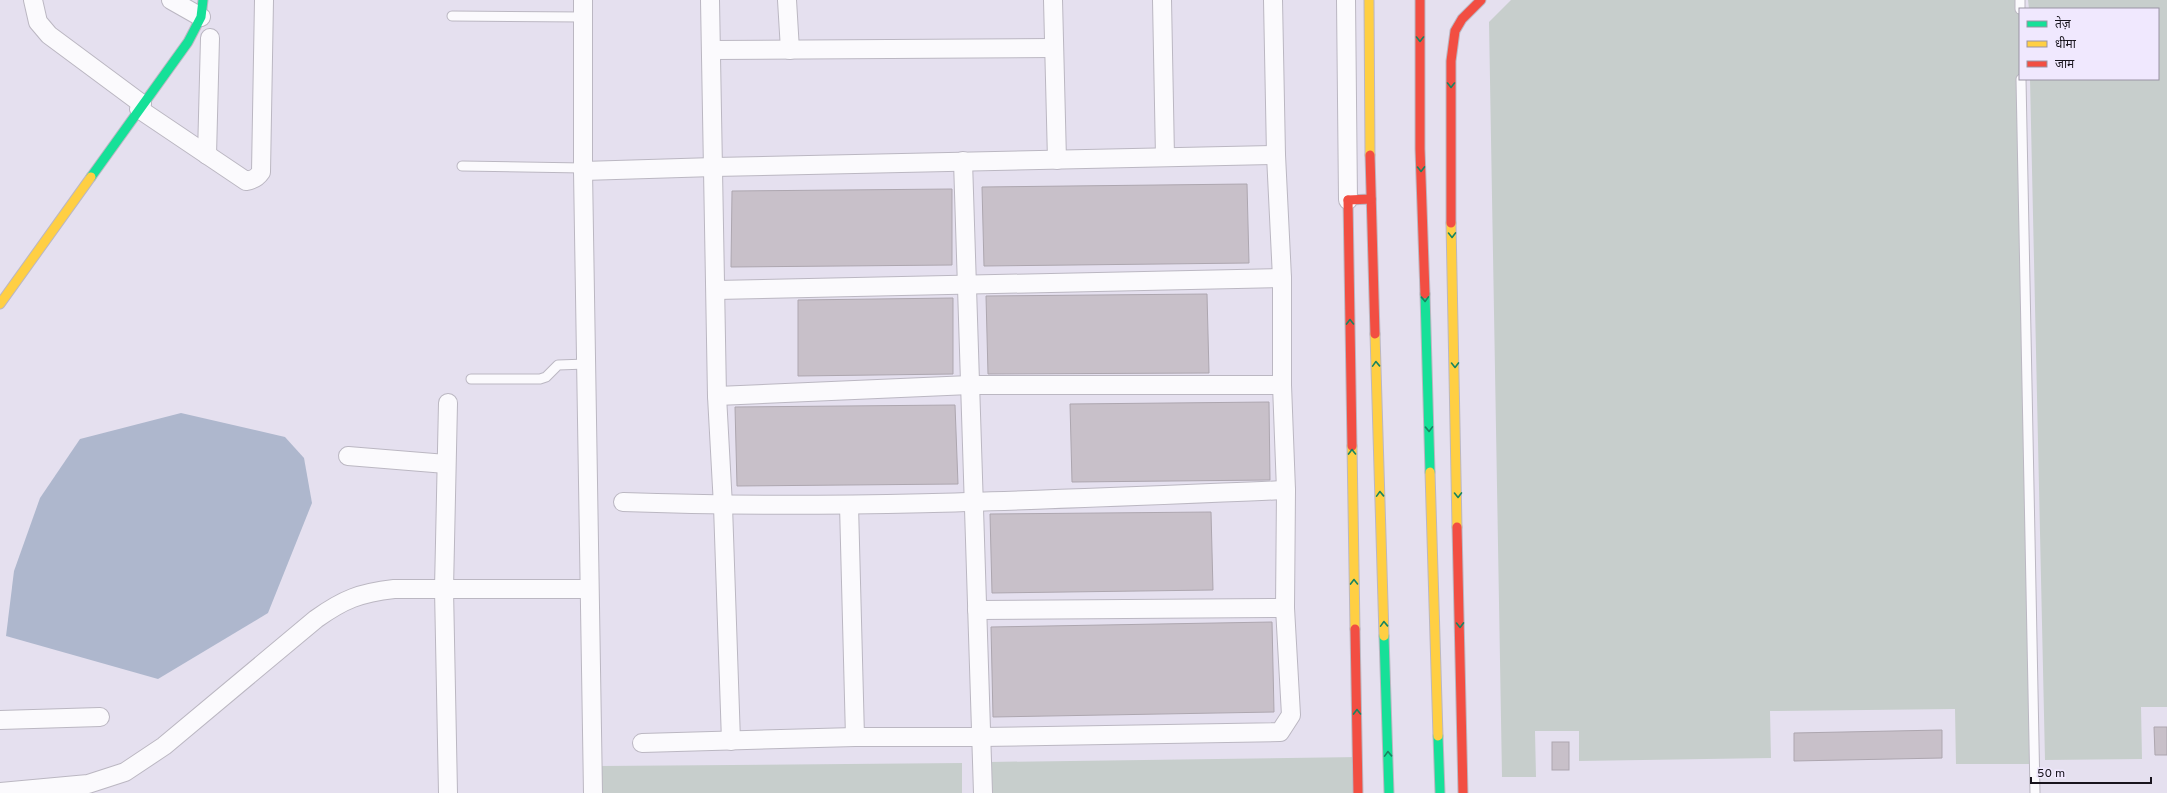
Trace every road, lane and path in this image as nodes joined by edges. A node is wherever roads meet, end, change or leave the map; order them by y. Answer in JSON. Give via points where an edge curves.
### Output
{"nodes":[{"id":1,"x":33,"y":0,"type":"edge"},
{"id":2,"x":171,"y":0,"type":"edge"},
{"id":3,"x":264,"y":0,"type":"edge"},
{"id":4,"x":710,"y":0,"type":"edge"},
{"id":5,"x":787,"y":0,"type":"edge"},
{"id":6,"x":1053,"y":0,"type":"edge"},
{"id":7,"x":1162,"y":0,"type":"edge"},
{"id":8,"x":1273,"y":0,"type":"edge"},
{"id":9,"x":1346,"y":0,"type":"edge"},
{"id":10,"x":1369,"y":0,"type":"edge"},
{"id":11,"x":1420,"y":0,"type":"edge"},
{"id":12,"x":1481,"y":0,"type":"edge"},
{"id":13,"x":202,"y":9,"type":"edge"},
{"id":14,"x":583,"y":9,"type":"edge"},
{"id":15,"x":452,"y":16,"type":"dead end"},
{"id":16,"x":210,"y":38,"type":"dead end"},
{"id":17,"x":1054,"y":48,"type":"junction"},
{"id":18,"x":711,"y":50,"type":"junction"},
{"id":19,"x":790,"y":50,"type":"junction"},
{"id":20,"x":2021,"y":80,"type":"edge"},
{"id":21,"x":140,"y":106,"type":"junction"},
{"id":22,"x":207,"y":155,"type":"junction"},
{"id":23,"x":1276,"y":155,"type":"junction"},
{"id":24,"x":1164,"y":157,"type":"junction"},
{"id":25,"x":1057,"y":160,"type":"junction"},
{"id":26,"x":963,"y":162,"type":"junction"},
{"id":27,"x":462,"y":166,"type":"dead end"},
{"id":28,"x":714,"y":167,"type":"junction"},
{"id":29,"x":583,"y":170,"type":"junction"},
{"id":30,"x":1371,"y":199,"type":"junction"},
{"id":31,"x":1348,"y":200,"type":"junction"},
{"id":32,"x":1282,"y":278,"type":"junction"},
{"id":33,"x":967,"y":284,"type":"junction"},
{"id":34,"x":716,"y":290,"type":"junction"},
{"id":35,"x":0,"y":304,"type":"edge"},
{"id":36,"x":586,"y":364,"type":"junction"},
{"id":37,"x":471,"y":379,"type":"dead end"},
{"id":38,"x":970,"y":385,"type":"junction"},
{"id":39,"x":1282,"y":385,"type":"junction"},
{"id":40,"x":718,"y":396,"type":"junction"},
{"id":41,"x":448,"y":403,"type":"dead end"},
{"id":42,"x":348,"y":456,"type":"dead end"},
{"id":43,"x":446,"y":464,"type":"junction"},
{"id":44,"x":1286,"y":490,"type":"junction"},
{"id":45,"x":623,"y":502,"type":"dead end"},
{"id":46,"x":974,"y":502,"type":"junction"},
{"id":47,"x":849,"y":505,"type":"junction"},
{"id":48,"x":724,"y":506,"type":"junction"},
{"id":49,"x":444,"y":588,"type":"junction"},
{"id":50,"x":589,"y":589,"type":"junction"},
{"id":51,"x":1285,"y":608,"type":"junction"},
{"id":52,"x":977,"y":610,"type":"junction"},
{"id":53,"x":100,"y":717,"type":"dead end"},
{"id":54,"x":0,"y":720,"type":"edge"},
{"id":55,"x":855,"y":736,"type":"junction"},
{"id":56,"x":981,"y":737,"type":"junction"},
{"id":57,"x":642,"y":742,"type":"dead end"},
{"id":58,"x":730,"y":742,"type":"junction"},
{"id":59,"x":0,"y":792,"type":"edge"},
{"id":60,"x":448,"y":793,"type":"edge"},
{"id":61,"x":593,"y":793,"type":"edge"},
{"id":62,"x":983,"y":793,"type":"edge"},
{"id":63,"x":1358,"y":793,"type":"edge"},
{"id":64,"x":1389,"y":793,"type":"edge"},
{"id":65,"x":1440,"y":793,"type":"edge"},
{"id":66,"x":1463,"y":793,"type":"edge"},
{"id":67,"x":2035,"y":793,"type":"edge"}],
"edges":[{"from":1,"to":21,"type":"street","via":[[38,22],[49,35]]},
{"from":2,"to":13,"type":"street"},
{"from":3,"to":22,"type":"street","via":[[261,172],[253,180],[246,181]]},
{"from":4,"to":18,"type":"street"},
{"from":5,"to":19,"type":"street"},
{"from":6,"to":17,"type":"street"},
{"from":7,"to":24,"type":"street"},
{"from":8,"to":23,"type":"street"},
{"from":9,"to":31,"type":"street"},
{"from":10,"to":30,"type":"main road"},
{"from":11,"to":65,"type":"main road","one_way":true},
{"from":12,"to":66,"type":"main road","one_way":true,"via":[[1462,19],[1453,43],[1448,196]]},
{"from":13,"to":21,"type":"main road","via":[[188,42]]},
{"from":14,"to":15,"type":"lane"},
{"from":14,"to":29,"type":"street"},
{"from":16,"to":22,"type":"street"},
{"from":17,"to":19,"type":"street"},
{"from":17,"to":25,"type":"street"},
{"from":18,"to":19,"type":"street"},
{"from":18,"to":28,"type":"street"},
{"from":20,"to":67,"type":"lane"},
{"from":21,"to":22,"type":"street"},
{"from":21,"to":35,"type":"main road"},
{"from":23,"to":24,"type":"street"},
{"from":23,"to":32,"type":"street"},
{"from":24,"to":25,"type":"street"},
{"from":25,"to":26,"type":"street"},
{"from":26,"to":28,"type":"street"},
{"from":26,"to":33,"type":"street"},
{"from":27,"to":29,"type":"lane"},
{"from":28,"to":29,"type":"street"},
{"from":28,"to":34,"type":"street"},
{"from":29,"to":36,"type":"street"},
{"from":30,"to":31,"type":"main road"},
{"from":64,"to":30,"type":"main road","one_way":true},
{"from":63,"to":31,"type":"main road","one_way":true},
{"from":32,"to":33,"type":"street"},
{"from":32,"to":39,"type":"street"},
{"from":33,"to":34,"type":"street"},
{"from":33,"to":38,"type":"street"},
{"from":34,"to":40,"type":"street"},
{"from":36,"to":37,"type":"lane","via":[[558,365],[546,377],[540,379]]},
{"from":36,"to":50,"type":"street"},
{"from":38,"to":39,"type":"street"},
{"from":38,"to":40,"type":"street"},
{"from":38,"to":46,"type":"street"},
{"from":39,"to":44,"type":"street"},
{"from":40,"to":48,"type":"street"},
{"from":41,"to":43,"type":"street"},
{"from":42,"to":43,"type":"street"},
{"from":43,"to":49,"type":"street"},
{"from":44,"to":46,"type":"street"},
{"from":44,"to":51,"type":"street"},
{"from":45,"to":48,"type":"street"},
{"from":46,"to":47,"type":"street"},
{"from":46,"to":52,"type":"street"},
{"from":47,"to":48,"type":"street"},
{"from":47,"to":55,"type":"street"},
{"from":48,"to":58,"type":"street"},
{"from":49,"to":50,"type":"street"},
{"from":49,"to":59,"type":"street","via":[[368,592],[341,602],[316,619],[164,746],[124,772],[88,784]]},
{"from":49,"to":60,"type":"street"},
{"from":50,"to":61,"type":"street"},
{"from":51,"to":52,"type":"street"},
{"from":51,"to":56,"type":"street","via":[[1291,715],[1280,732]]},
{"from":52,"to":56,"type":"street"},
{"from":53,"to":54,"type":"street"},
{"from":55,"to":56,"type":"street"},
{"from":55,"to":58,"type":"street"},
{"from":56,"to":62,"type":"street"},
{"from":57,"to":58,"type":"street"}]}
